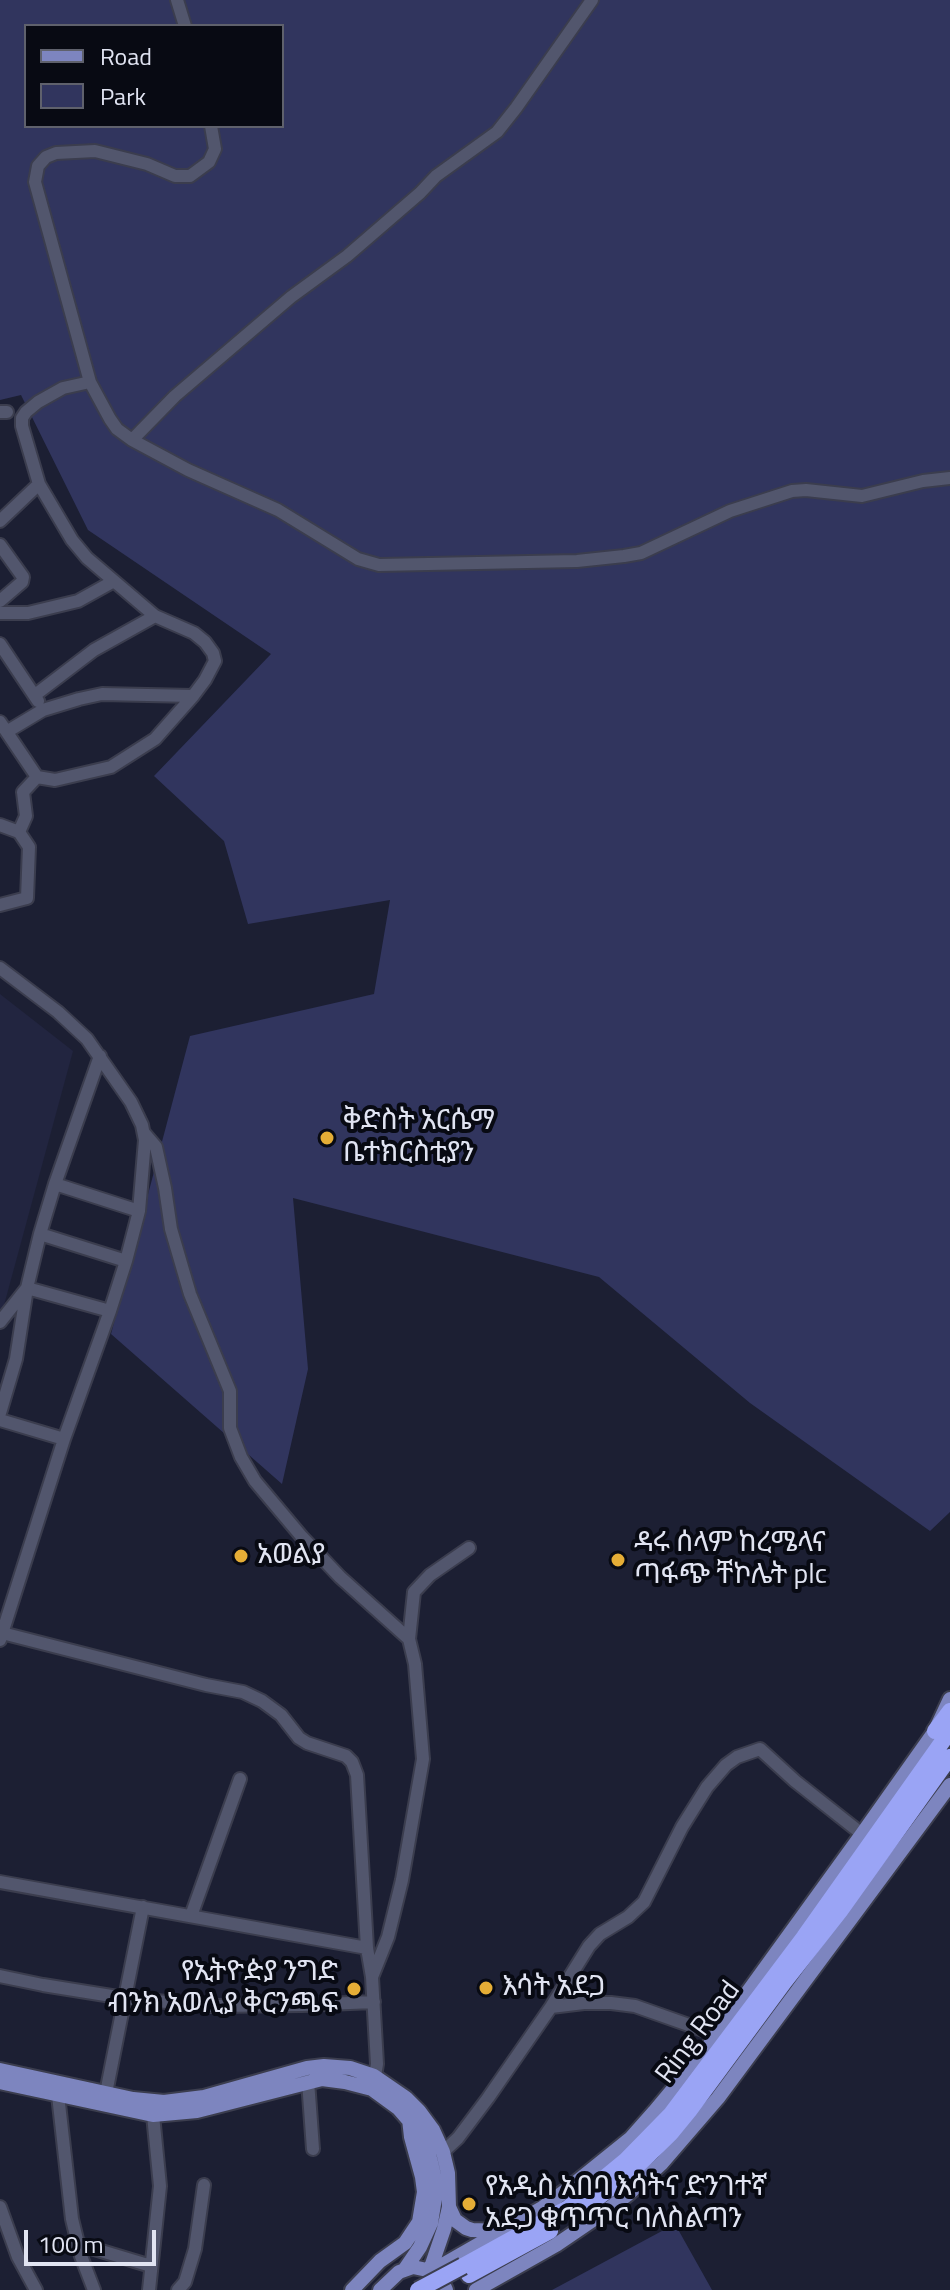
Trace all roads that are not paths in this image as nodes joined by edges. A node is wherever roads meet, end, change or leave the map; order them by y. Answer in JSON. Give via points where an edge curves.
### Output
{"nodes":[{"id":1,"x":177,"y":0,"type":"edge"},
{"id":2,"x":592,"y":0,"type":"edge"},
{"id":3,"x":184,"y":24,"type":"edge"},
{"id":4,"x":211,"y":128,"type":"edge"},
{"id":5,"x":90,"y":382,"type":"junction"},
{"id":6,"x":132,"y":440,"type":"junction"},
{"id":7,"x":950,"y":478,"type":"edge"},
{"id":8,"x":39,"y":484,"type":"junction"},
{"id":9,"x":0,"y":521,"type":"edge"},
{"id":10,"x":0,"y":545,"type":"edge"},
{"id":11,"x":114,"y":581,"type":"junction"},
{"id":12,"x":0,"y":601,"type":"edge"},
{"id":13,"x":0,"y":613,"type":"edge"},
{"id":14,"x":155,"y":616,"type":"junction"},
{"id":15,"x":0,"y":644,"type":"edge"},
{"id":16,"x":35,"y":695,"type":"junction"},
{"id":17,"x":193,"y":696,"type":"junction"},
{"id":18,"x":43,"y":710,"type":"junction"},
{"id":19,"x":4,"y":726,"type":"edge"},
{"id":20,"x":37,"y":777,"type":"junction"},
{"id":21,"x":0,"y":825,"type":"edge"},
{"id":22,"x":19,"y":832,"type":"junction"},
{"id":23,"x":0,"y":905,"type":"edge"},
{"id":24,"x":0,"y":968,"type":"edge"},
{"id":25,"x":100,"y":1056,"type":"junction"},
{"id":26,"x":144,"y":1133,"type":"junction"},
{"id":27,"x":55,"y":1184,"type":"junction"},
{"id":28,"x":139,"y":1211,"type":"junction"},
{"id":29,"x":40,"y":1234,"type":"junction"},
{"id":30,"x":126,"y":1261,"type":"junction"},
{"id":31,"x":27,"y":1288,"type":"junction"},
{"id":32,"x":110,"y":1311,"type":"junction"},
{"id":33,"x":0,"y":1322,"type":"edge"},
{"id":34,"x":0,"y":1413,"type":"edge"},
{"id":35,"x":0,"y":1420,"type":"edge"},
{"id":36,"x":64,"y":1439,"type":"junction"},
{"id":37,"x":469,"y":1548,"type":"dead end"},
{"id":38,"x":1,"y":1638,"type":"edge"},
{"id":39,"x":409,"y":1639,"type":"junction"},
{"id":40,"x":950,"y":1699,"type":"edge"},
{"id":41,"x":950,"y":1711,"type":"edge"},
{"id":42,"x":942,"y":1731,"type":"edge"},
{"id":43,"x":950,"y":1757,"type":"edge"},
{"id":44,"x":240,"y":1779,"type":"dead end"},
{"id":45,"x":950,"y":1785,"type":"edge"},
{"id":46,"x":914,"y":1794,"type":"junction"},
{"id":47,"x":862,"y":1834,"type":"junction"},
{"id":48,"x":0,"y":1882,"type":"edge"},
{"id":49,"x":143,"y":1907,"type":"junction"},
{"id":50,"x":191,"y":1916,"type":"junction"},
{"id":51,"x":367,"y":1948,"type":"junction"},
{"id":52,"x":0,"y":1976,"type":"edge"},
{"id":53,"x":372,"y":1977,"type":"junction"},
{"id":54,"x":124,"y":1998,"type":"junction"},
{"id":55,"x":374,"y":2002,"type":"junction"},
{"id":56,"x":551,"y":2007,"type":"junction"},
{"id":57,"x":717,"y":2035,"type":"junction"},
{"id":58,"x":0,"y":2070,"type":"edge"},
{"id":59,"x":308,"y":2081,"type":"junction"},
{"id":60,"x":0,"y":2082,"type":"edge"},
{"id":61,"x":373,"y":2083,"type":"junction"},
{"id":62,"x":106,"y":2093,"type":"junction"},
{"id":63,"x":58,"y":2095,"type":"junction"},
{"id":64,"x":153,"y":2115,"type":"junction"},
{"id":65,"x":409,"y":2119,"type":"junction"},
{"id":66,"x":313,"y":2149,"type":"dead end"},
{"id":67,"x":443,"y":2152,"type":"junction"},
{"id":68,"x":204,"y":2185,"type":"dead end"},
{"id":69,"x":0,"y":2207,"type":"edge"},
{"id":70,"x":449,"y":2207,"type":"junction"},
{"id":71,"x":500,"y":2231,"type":"junction"},
{"id":72,"x":78,"y":2244,"type":"junction"},
{"id":73,"x":151,"y":2266,"type":"junction"},
{"id":74,"x":405,"y":2269,"type":"junction"},
{"id":75,"x":431,"y":2270,"type":"junction"},
{"id":76,"x":385,"y":2288,"type":"edge"},
{"id":77,"x":36,"y":2290,"type":"edge"},
{"id":78,"x":94,"y":2290,"type":"edge"},
{"id":79,"x":149,"y":2290,"type":"edge"},
{"id":80,"x":178,"y":2290,"type":"edge"},
{"id":81,"x":352,"y":2290,"type":"edge"},
{"id":82,"x":418,"y":2290,"type":"edge"},
{"id":83,"x":444,"y":2290,"type":"edge"},
{"id":84,"x":476,"y":2290,"type":"edge"}],
"edges":[{"from":1,"to":3,"type":"street"},
{"from":2,"to":6,"type":"street","via":[[497,132],[291,297]]},
{"from":4,"to":5,"type":"street","via":[[215,149],[209,162],[190,176],[95,151],[56,153],[38,166],[35,182]]},
{"from":5,"to":6,"type":"street","via":[[117,429]]},
{"from":5,"to":8,"type":"street","via":[[63,388],[22,418]]},
{"from":6,"to":7,"type":"street","via":[[278,510],[358,559],[379,565],[624,556],[792,491],[862,496]]},
{"from":8,"to":9,"type":"street"},
{"from":8,"to":11,"type":"street","via":[[72,540]]},
{"from":10,"to":12,"type":"street","via":[[23,577]]},
{"from":11,"to":13,"type":"street","via":[[78,601],[28,613]]},
{"from":11,"to":14,"type":"street"},
{"from":14,"to":16,"type":"street","via":[[94,650]]},
{"from":14,"to":17,"type":"street","via":[[194,633],[213,653],[215,661]]},
{"from":15,"to":16,"type":"street"},
{"from":16,"to":18,"type":"street"},
{"from":17,"to":18,"type":"street","via":[[102,694]]},
{"from":17,"to":20,"type":"street","via":[[155,739],[111,767],[64,779]]},
{"from":18,"to":19,"type":"street"},
{"from":19,"to":20,"type":"street"},
{"from":20,"to":22,"type":"street","via":[[23,792],[26,816]]},
{"from":21,"to":22,"type":"street"},
{"from":22,"to":23,"type":"street","via":[[29,847],[29,894],[25,900]]},
{"from":24,"to":25,"type":"street","via":[[58,1012]]},
{"from":25,"to":26,"type":"street","via":[[131,1102]]},
{"from":25,"to":27,"type":"street"},
{"from":26,"to":28,"type":"street"},
{"from":26,"to":39,"type":"street","via":[[156,1147],[171,1229],[193,1302],[230,1391],[230,1428],[241,1457],[302,1537]]},
{"from":27,"to":28,"type":"street"},
{"from":27,"to":29,"type":"street"},
{"from":28,"to":30,"type":"street"},
{"from":29,"to":30,"type":"street"},
{"from":29,"to":31,"type":"street"},
{"from":30,"to":32,"type":"street"},
{"from":31,"to":32,"type":"street"},
{"from":31,"to":33,"type":"street"},
{"from":31,"to":34,"type":"street","via":[[16,1359]]},
{"from":32,"to":36,"type":"street"},
{"from":35,"to":36,"type":"street"},
{"from":36,"to":38,"type":"street"},
{"from":37,"to":39,"type":"street","via":[[418,1585]]},
{"from":38,"to":51,"type":"street","via":[[243,1692],[281,1715],[307,1743],[346,1756],[357,1775]]},
{"from":39,"to":53,"type":"street","via":[[423,1759],[402,1880]]},
{"from":40,"to":42,"type":"main road"},
{"from":41,"to":42,"type":"highway","name":"Ring Road"},
{"from":42,"to":46,"type":"highway","name":"Ring Road"},
{"from":42,"to":47,"type":"main road"},
{"from":43,"to":46,"type":"highway","name":"Ring Road"},
{"from":44,"to":50,"type":"street"},
{"from":45,"to":84,"type":"main road","name":"Ring Road","via":[[718,2098],[662,2163],[603,2213]]},
{"from":46,"to":82,"type":"highway","name":"Ring Road","bridge":true,"via":[[671,2114],[643,2143],[568,2208]]},
{"from":46,"to":83,"type":"highway","name":"Ring Road","via":[[671,2133],[612,2188],[567,2220]]},
{"from":47,"to":56,"type":"street","via":[[760,1749],[737,1757],[707,1787],[644,1902],[589,1946]]},
{"from":47,"to":57,"type":"main road"},
{"from":48,"to":49,"type":"street"},
{"from":49,"to":50,"type":"street"},
{"from":49,"to":54,"type":"street"},
{"from":50,"to":51,"type":"street"},
{"from":51,"to":53,"type":"street"},
{"from":52,"to":54,"type":"street"},
{"from":53,"to":55,"type":"street"},
{"from":54,"to":55,"type":"street","via":[[210,2006]]},
{"from":54,"to":62,"type":"street"},
{"from":55,"to":61,"type":"street"},
{"from":56,"to":57,"type":"street","via":[[635,2006]]},
{"from":56,"to":67,"type":"street","via":[[472,2121]]},
{"from":57,"to":71,"type":"main road","via":[[631,2138],[542,2208]]},
{"from":58,"to":62,"type":"main road"},
{"from":59,"to":61,"type":"main road"},
{"from":59,"to":64,"type":"main road","via":[[197,2111]]},
{"from":59,"to":66,"type":"street"},
{"from":60,"to":63,"type":"main road"},
{"from":61,"to":62,"type":"main road","via":[[350,2068],[324,2066],[180,2101]]},
{"from":61,"to":65,"type":"main road"},
{"from":61,"to":67,"type":"main road","via":[[406,2098],[433,2130]]},
{"from":63,"to":64,"type":"main road"},
{"from":63,"to":72,"type":"street"},
{"from":64,"to":73,"type":"street","via":[[160,2186]]},
{"from":65,"to":74,"type":"main road","via":[[428,2150],[436,2192],[431,2223]]},
{"from":65,"to":81,"type":"main road","via":[[424,2192],[419,2222],[405,2243]]},
{"from":67,"to":70,"type":"main road"},
{"from":68,"to":80,"type":"street","via":[[195,2249]]},
{"from":69,"to":77,"type":"street"},
{"from":70,"to":71,"type":"main road","via":[[466,2228]]},
{"from":70,"to":75,"type":"main road"},
{"from":71,"to":75,"type":"main road"},
{"from":72,"to":73,"type":"street"},
{"from":72,"to":78,"type":"street"},
{"from":73,"to":79,"type":"street"},
{"from":74,"to":75,"type":"main road"},
{"from":74,"to":76,"type":"main road"},
{"from":75,"to":83,"type":"main road"}]}
